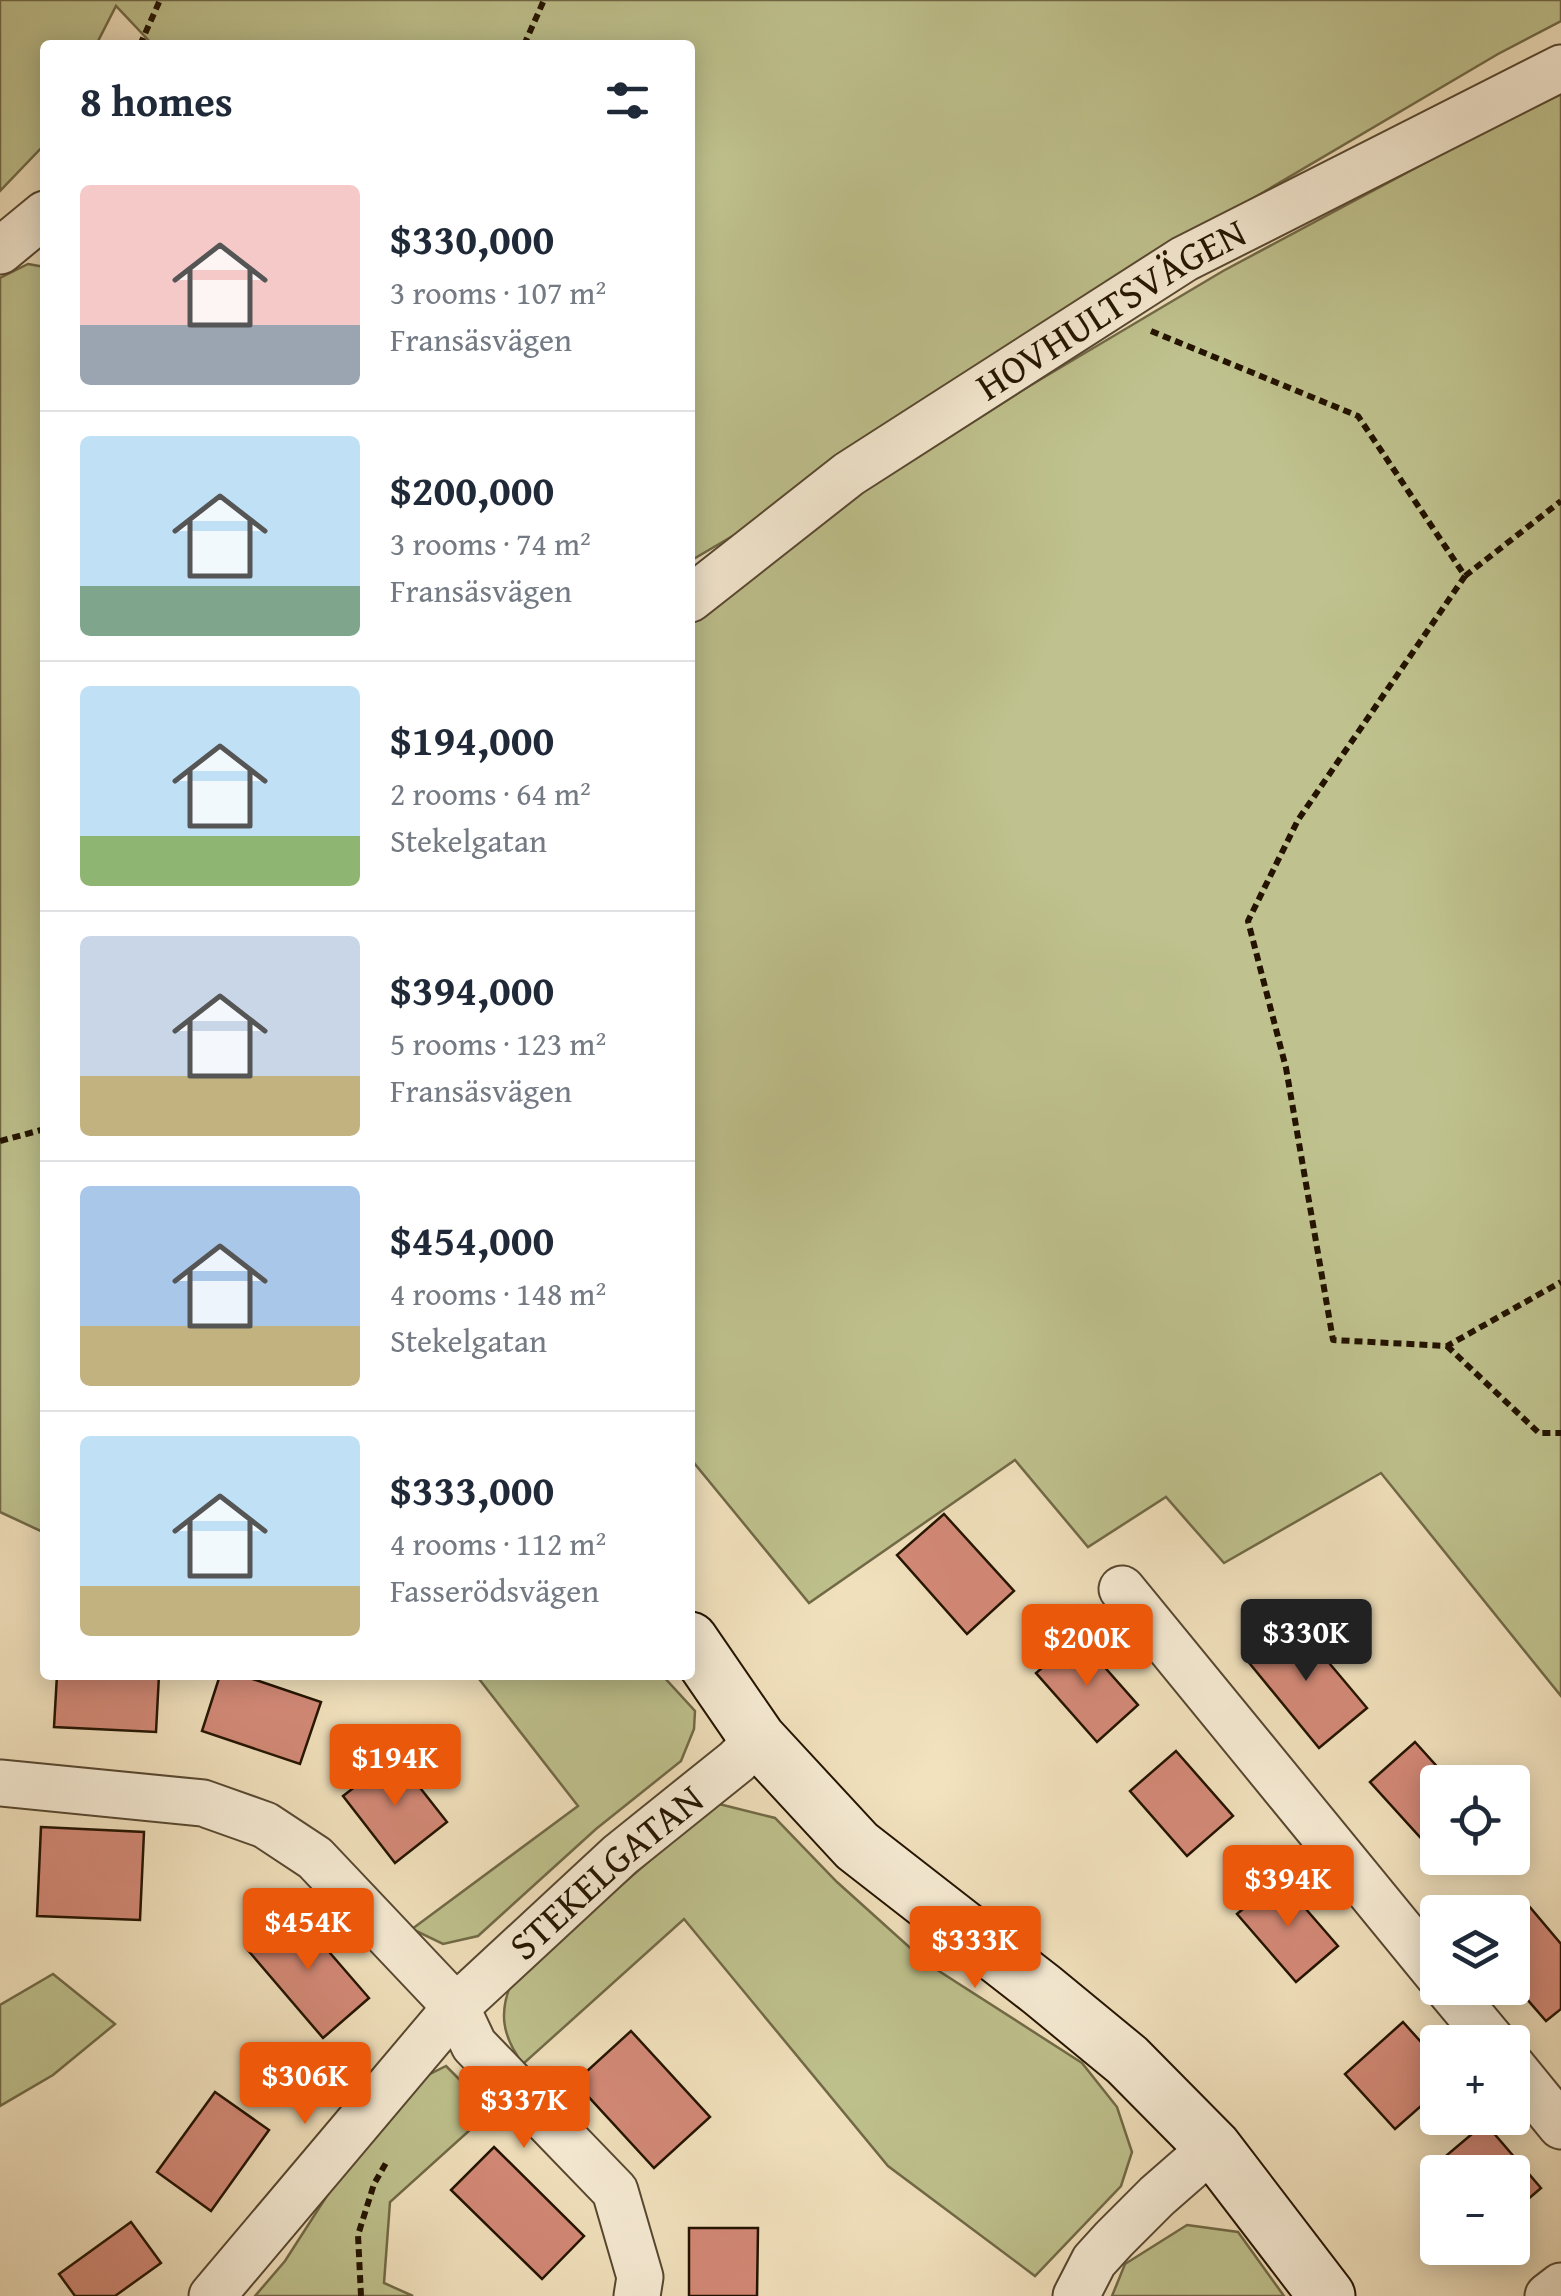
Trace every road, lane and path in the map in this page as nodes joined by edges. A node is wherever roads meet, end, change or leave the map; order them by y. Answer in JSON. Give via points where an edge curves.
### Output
{"nodes":[{"id":1,"x":160,"y":0,"type":"edge"},
{"id":2,"x":544,"y":0,"type":"edge"},
{"id":3,"x":142,"y":40,"type":"edge"},
{"id":4,"x":526,"y":40,"type":"edge"},
{"id":5,"x":1561,"y":68,"type":"edge"},
{"id":6,"x":40,"y":218,"type":"edge"},
{"id":7,"x":0,"y":251,"type":"edge"},
{"id":8,"x":1104,"y":311,"type":"junction"},
{"id":9,"x":1561,"y":501,"type":"edge"},
{"id":10,"x":1465,"y":576,"type":"junction"},
{"id":11,"x":695,"y":595,"type":"edge"},
{"id":12,"x":40,"y":1130,"type":"edge"},
{"id":13,"x":0,"y":1141,"type":"edge"},
{"id":14,"x":1561,"y":1282,"type":"edge"},
{"id":15,"x":1447,"y":1346,"type":"junction"},
{"id":16,"x":1561,"y":1433,"type":"edge"},
{"id":17,"x":1122,"y":1590,"type":"dead end"},
{"id":18,"x":695,"y":1647,"type":"edge"},
{"id":19,"x":758,"y":1740,"type":"junction"},
{"id":20,"x":0,"y":1783,"type":"edge"},
{"id":21,"x":1420,"y":1953,"type":"edge"},
{"id":22,"x":1462,"y":2005,"type":"edge"},
{"id":23,"x":456,"y":2008,"type":"junction"},
{"id":24,"x":1479,"y":2025,"type":"edge"},
{"id":25,"x":1530,"y":2088,"type":"edge"},
{"id":26,"x":1561,"y":2126,"type":"edge"},
{"id":27,"x":1213,"y":2147,"type":"junction"},
{"id":28,"x":393,"y":2151,"type":"dead end"},
{"id":29,"x":1561,"y":2286,"type":"edge"},
{"id":30,"x":212,"y":2296,"type":"edge"},
{"id":31,"x":361,"y":2296,"type":"edge"},
{"id":32,"x":637,"y":2296,"type":"edge"},
{"id":33,"x":1076,"y":2296,"type":"edge"},
{"id":34,"x":1327,"y":2296,"type":"edge"},
{"id":35,"x":1548,"y":2296,"type":"edge"}],
"edges":[{"from":1,"to":3,"type":"path"},
{"from":2,"to":4,"type":"path"},
{"from":5,"to":8,"type":"street","name":"HOVHULTSVÄGEN","via":[[1184,259]]},
{"from":6,"to":7,"type":"street"},
{"from":8,"to":10,"type":"path","via":[[1358,416]]},
{"from":8,"to":11,"type":"street","name":"HOVHULTSVÄGEN","via":[[849,474]]},
{"from":9,"to":10,"type":"path"},
{"from":10,"to":15,"type":"path","via":[[1298,820],[1248,921],[1286,1068],[1334,1340]]},
{"from":12,"to":13,"type":"path"},
{"from":14,"to":15,"type":"path"},
{"from":15,"to":16,"type":"path","via":[[1540,1433]]},
{"from":17,"to":21,"type":"street"},
{"from":18,"to":19,"type":"street"},
{"from":19,"to":23,"type":"street","name":"STEKELGATAN","via":[[620,1855]]},
{"from":19,"to":27,"type":"street","via":[[857,1846],[1127,2060]]},
{"from":20,"to":23,"type":"street","via":[[203,1802],[266,1825],[315,1858]]},
{"from":22,"to":24,"type":"street"},
{"from":23,"to":30,"type":"street","name":"STEKELGATAN"},
{"from":23,"to":32,"type":"street","via":[[474,2045],[615,2191],[640,2276]]},
{"from":25,"to":26,"type":"street"},
{"from":27,"to":33,"type":"street","via":[[1114,2239]]},
{"from":27,"to":34,"type":"street"},
{"from":28,"to":31,"type":"path","via":[[358,2235]]},
{"from":29,"to":35,"type":"street"}]}
